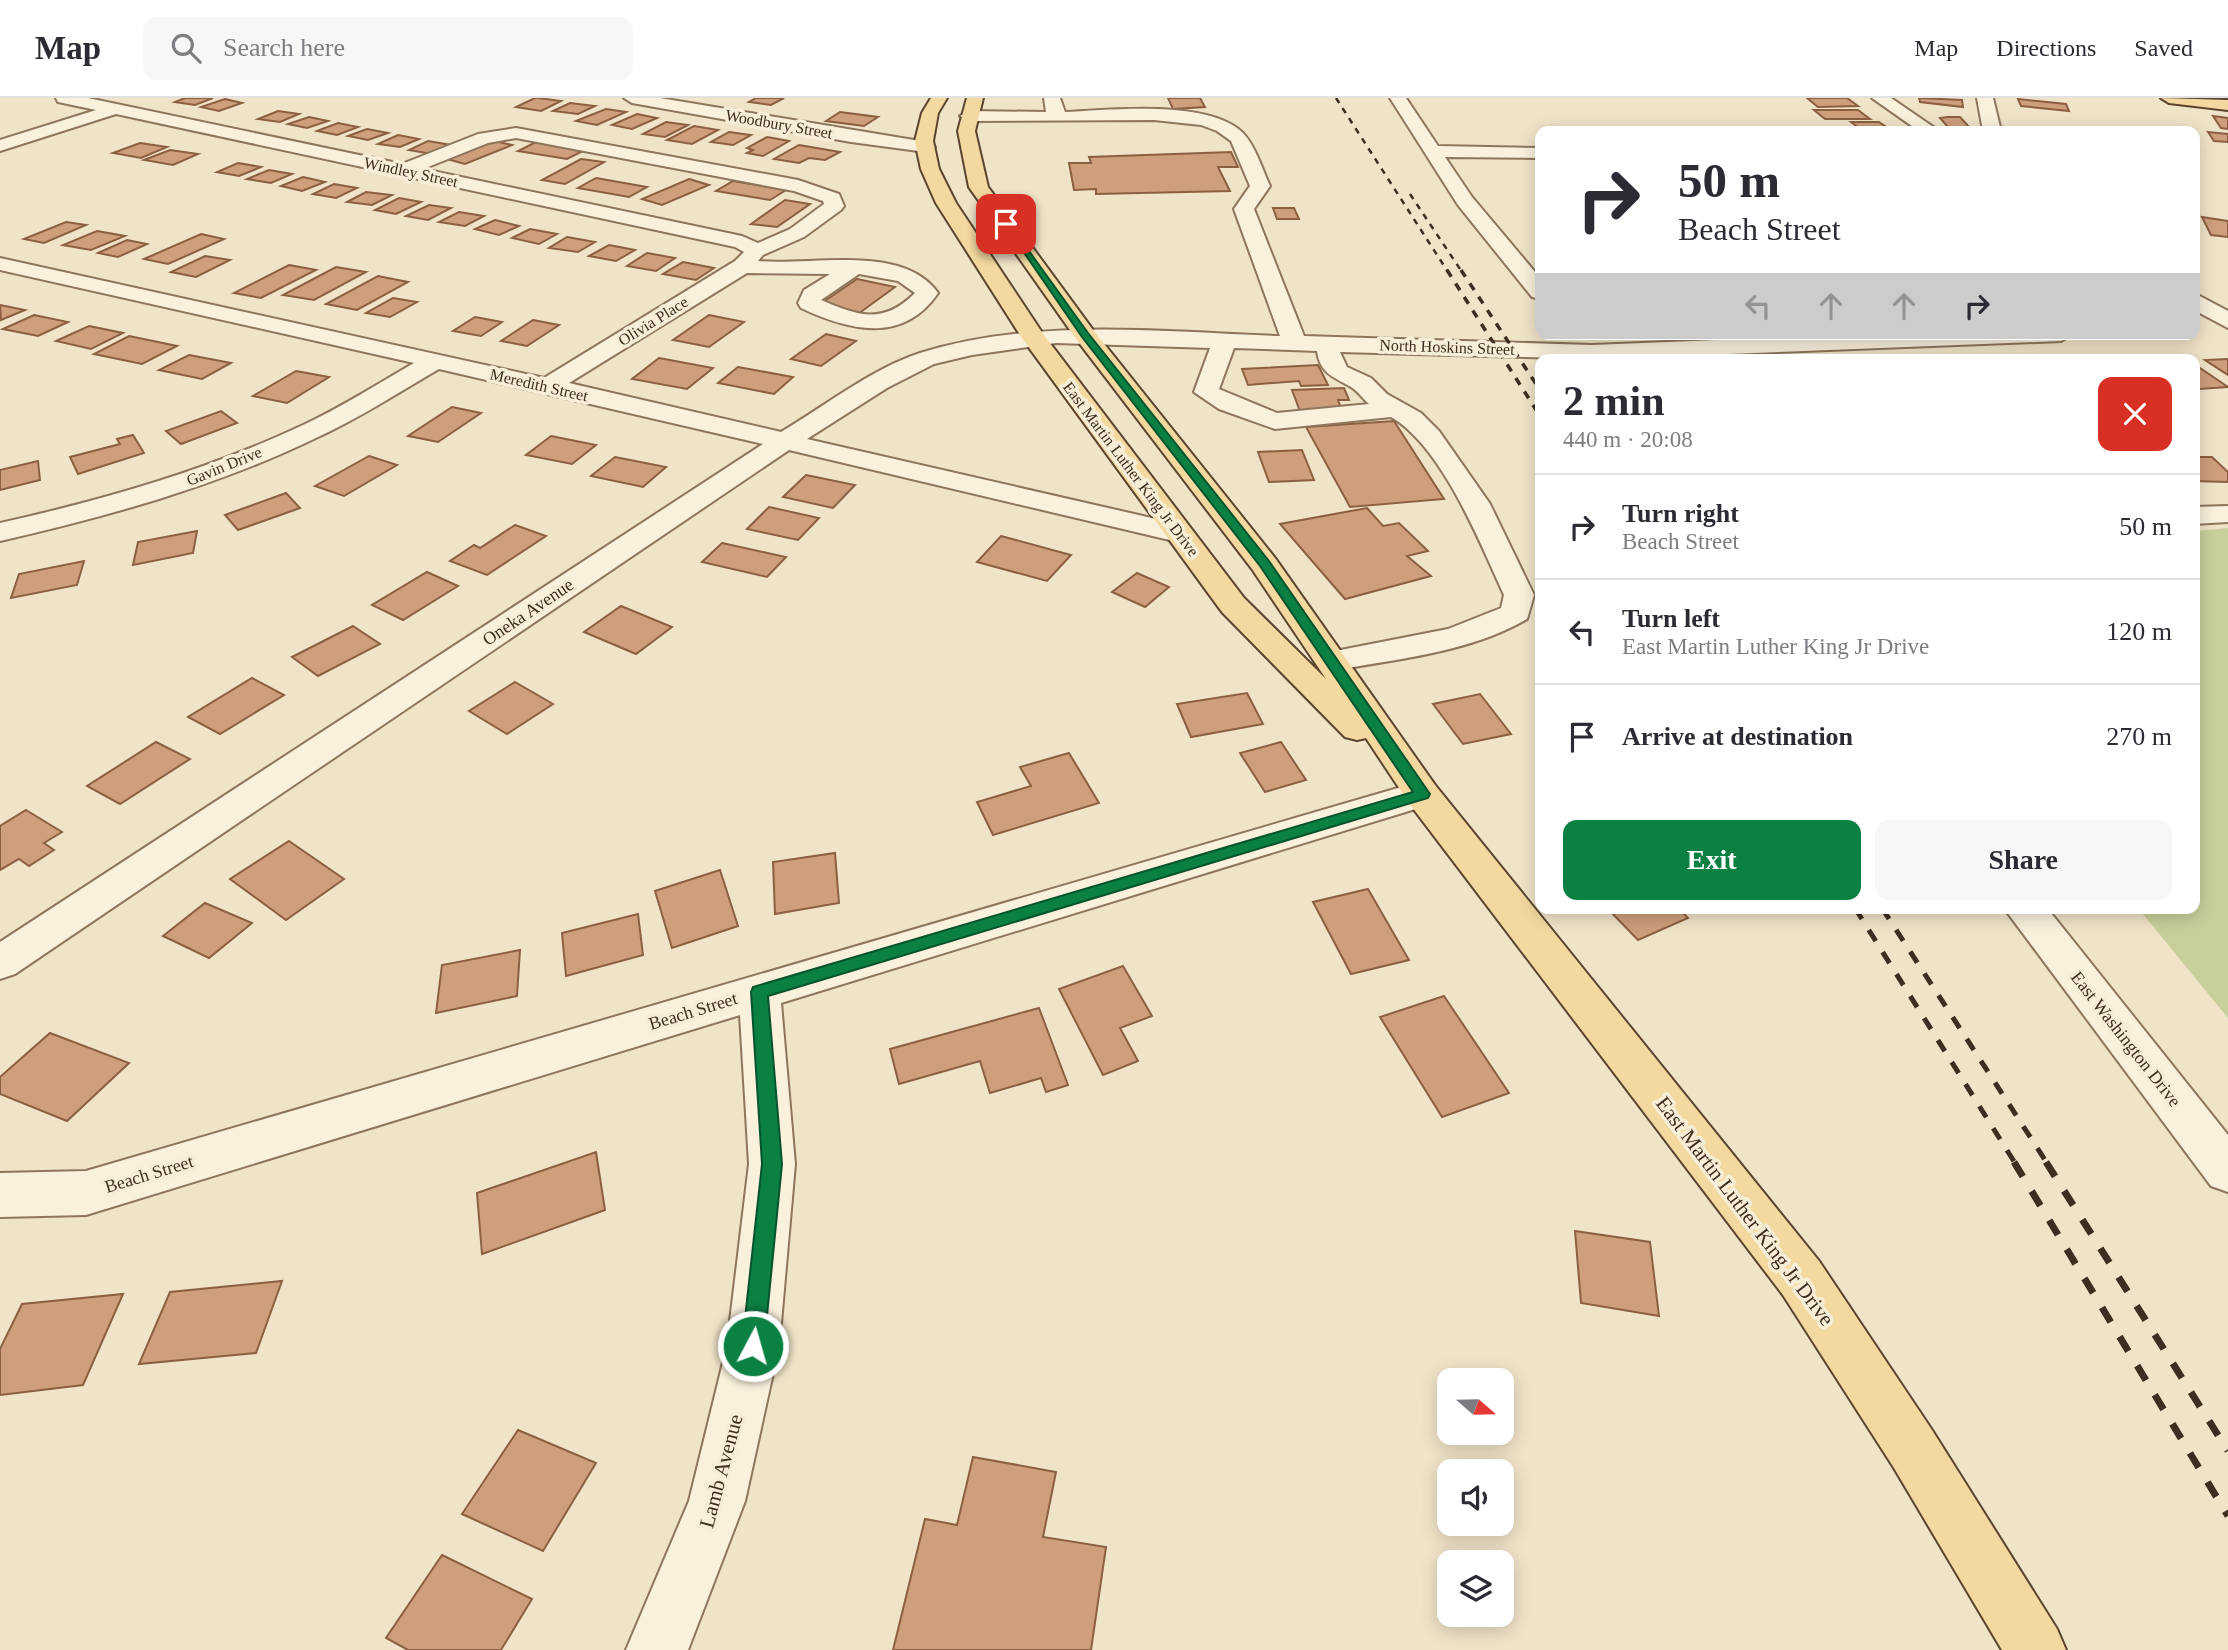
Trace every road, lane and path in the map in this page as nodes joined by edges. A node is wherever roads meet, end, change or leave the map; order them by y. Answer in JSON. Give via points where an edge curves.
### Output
{"nodes":[{"id":1,"x":64,"y":98,"type":"edge"},
{"id":2,"x":151,"y":98,"type":"edge"},
{"id":3,"x":632,"y":98,"type":"edge"},
{"id":4,"x":939,"y":98,"type":"edge"},
{"id":5,"x":1398,"y":98,"type":"edge"},
{"id":6,"x":1880,"y":98,"type":"edge"},
{"id":7,"x":1986,"y":98,"type":"edge"},
{"id":8,"x":2169,"y":98,"type":"edge"},
{"id":9,"x":2228,"y":105,"type":"edge"},
{"id":10,"x":972,"y":107,"type":"edge"},
{"id":11,"x":1056,"y":107,"type":"edge"},
{"id":12,"x":117,"y":109,"type":"junction"},
{"id":13,"x":1922,"y":126,"type":"edge"},
{"id":14,"x":1991,"y":126,"type":"edge"},
{"id":15,"x":0,"y":146,"type":"edge"},
{"id":16,"x":926,"y":148,"type":"junction"},
{"id":17,"x":1432,"y":151,"type":"junction"},
{"id":18,"x":1535,"y":153,"type":"edge"},
{"id":19,"x":404,"y":170,"type":"junction"},
{"id":20,"x":749,"y":259,"type":"junction"},
{"id":21,"x":0,"y":264,"type":"edge"},
{"id":22,"x":852,"y":270,"type":"junction"},
{"id":23,"x":1535,"y":286,"type":"edge"},
{"id":24,"x":2200,"y":304,"type":"edge"},
{"id":25,"x":2228,"y":323,"type":"edge"},
{"id":26,"x":2200,"y":326,"type":"edge"},
{"id":27,"x":930,"y":332,"type":"junction"},
{"id":28,"x":1085,"y":335,"type":"junction"},
{"id":29,"x":1034,"y":338,"type":"junction"},
{"id":30,"x":1223,"y":340,"type":"junction"},
{"id":31,"x":1962,"y":340,"type":"edge"},
{"id":32,"x":1294,"y":341,"type":"junction"},
{"id":33,"x":1704,"y":342,"type":"edge"},
{"id":34,"x":1929,"y":342,"type":"junction"},
{"id":35,"x":1327,"y":343,"type":"junction"},
{"id":36,"x":1588,"y":348,"type":"edge"},
{"id":37,"x":1758,"y":354,"type":"edge"},
{"id":38,"x":1942,"y":354,"type":"edge"},
{"id":39,"x":433,"y":362,"type":"junction"},
{"id":40,"x":548,"y":386,"type":"junction"},
{"id":41,"x":1395,"y":409,"type":"junction"},
{"id":42,"x":785,"y":442,"type":"junction"},
{"id":43,"x":1146,"y":489,"type":"junction"},
{"id":44,"x":1077,"y":511,"type":"junction"},
{"id":45,"x":2228,"y":514,"type":"edge"},
{"id":46,"x":2200,"y":516,"type":"edge"},
{"id":47,"x":0,"y":533,"type":"edge"},
{"id":48,"x":1178,"y":533,"type":"junction"},
{"id":49,"x":1331,"y":661,"type":"junction"},
{"id":50,"x":1422,"y":794,"type":"junction"},
{"id":51,"x":2029,"y":914,"type":"edge"},
{"id":52,"x":0,"y":963,"type":"edge"},
{"id":53,"x":759,"y":992,"type":"junction"},
{"id":54,"x":2228,"y":1171,"type":"edge"},
{"id":55,"x":0,"y":1195,"type":"edge"},
{"id":56,"x":656,"y":1650,"type":"edge"},
{"id":57,"x":2036,"y":1650,"type":"edge"}],
"edges":[{"from":1,"to":12,"type":"street","name":"Windley Street"},
{"from":2,"to":12,"type":"street"},
{"from":3,"to":16,"type":"street","name":"Woodbury Street"},
{"from":4,"to":16,"type":"main road","name":"East Martin Luther King Jr Drive","via":[[930,113]]},
{"from":5,"to":17,"type":"street"},
{"from":6,"to":13,"type":"street"},
{"from":7,"to":14,"type":"street"},
{"from":8,"to":9,"type":"main road"},
{"from":10,"to":11,"type":"street"},
{"from":10,"to":28,"type":"main road","name":"East Martin Luther King Jr Drive","via":[[966,132],[979,187]]},
{"from":11,"to":32,"type":"street","via":[[1202,120],[1237,137],[1260,186],[1244,209]]},
{"from":12,"to":15,"type":"street"},
{"from":12,"to":19,"type":"street","name":"Windley Street"},
{"from":16,"to":29,"type":"main road","name":"East Martin Luther King Jr Drive","via":[[946,203]]},
{"from":17,"to":18,"type":"street"},
{"from":17,"to":23,"type":"street","via":[[1465,201]]},
{"from":19,"to":20,"type":"street","name":"Windley Street","via":[[742,242]]},
{"from":19,"to":20,"type":"street","name":"Olivia Place","via":[[484,138],[516,133],[798,186],[832,198],[834,206],[809,227]]},
{"from":20,"to":22,"type":"street","name":"Windley Street","via":[[771,271]]},
{"from":20,"to":40,"type":"street","name":"Olivia Place"},
{"from":21,"to":39,"type":"street","name":"Meredith Street"},
{"from":22,"to":27,"type":"street","name":"Windley Street","via":[[909,277],[927,293]]},
{"from":22,"to":27,"type":"street","via":[[812,295],[809,303]]},
{"from":24,"to":25,"type":"street"},
{"from":25,"to":26,"type":"street"},
{"from":27,"to":29,"type":"street","name":"Oneka Avenue"},
{"from":27,"to":42,"type":"street","name":"Oneka Avenue","via":[[926,359],[878,383]]},
{"from":28,"to":29,"type":"street","name":"Oneka Avenue"},
{"from":28,"to":30,"type":"street","name":"North Hoskins Street"},
{"from":28,"to":49,"type":"main road","name":"East Martin Luther King Jr Drive","via":[[1264,564]]},
{"from":29,"to":43,"type":"main road","name":"East Martin Luther King Jr Drive"},
{"from":30,"to":32,"type":"street","name":"North Hoskins Street"},
{"from":30,"to":41,"type":"street","via":[[1222,355],[1206,377],[1206,392],[1275,421]]},
{"from":31,"to":34,"type":"street","name":"North Hoskins Street"},
{"from":32,"to":35,"type":"street","name":"North Hoskins Street"},
{"from":33,"to":36,"type":"street","name":"North Hoskins Street"},
{"from":33,"to":37,"type":"street","name":"North Hoskins Street"},
{"from":34,"to":37,"type":"street","name":"North Hoskins Street"},
{"from":34,"to":38,"type":"street"},
{"from":35,"to":36,"type":"street","name":"North Hoskins Street"},
{"from":35,"to":41,"type":"street","via":[[1338,372],[1362,383]]},
{"from":39,"to":40,"type":"street","name":"Meredith Street"},
{"from":39,"to":47,"type":"street","name":"Gavin Drive","via":[[295,439],[162,491]]},
{"from":40,"to":42,"type":"street","name":"Meredith Street"},
{"from":41,"to":49,"type":"street","via":[[1412,418],[1430,437],[1476,504],[1519,595],[1516,612],[1501,623]]},
{"from":42,"to":44,"type":"street","name":"Meredith Street"},
{"from":42,"to":52,"type":"street","name":"Oneka Avenue"},
{"from":43,"to":44,"type":"street"},
{"from":43,"to":48,"type":"main road","name":"East Martin Luther King Jr Drive"},
{"from":44,"to":48,"type":"street","name":"Meredith Street"},
{"from":45,"to":46,"type":"street"},
{"from":48,"to":50,"type":"main road","name":"East Martin Luther King Jr Drive","via":[[1233,605]]},
{"from":49,"to":50,"type":"main road","name":"East Martin Luther King Jr Drive"},
{"from":50,"to":53,"type":"street","name":"Beach Street"},
{"from":50,"to":57,"type":"main road","name":"East Martin Luther King Jr Drive","via":[[1801,1278]]},
{"from":51,"to":54,"type":"street","name":"East Washington Drive"},
{"from":53,"to":55,"type":"street","name":"Beach Street","via":[[86,1193]]},
{"from":53,"to":56,"type":"street","name":"Lamb Avenue","via":[[772,1164],[753,1346],[717,1501]]}]}
